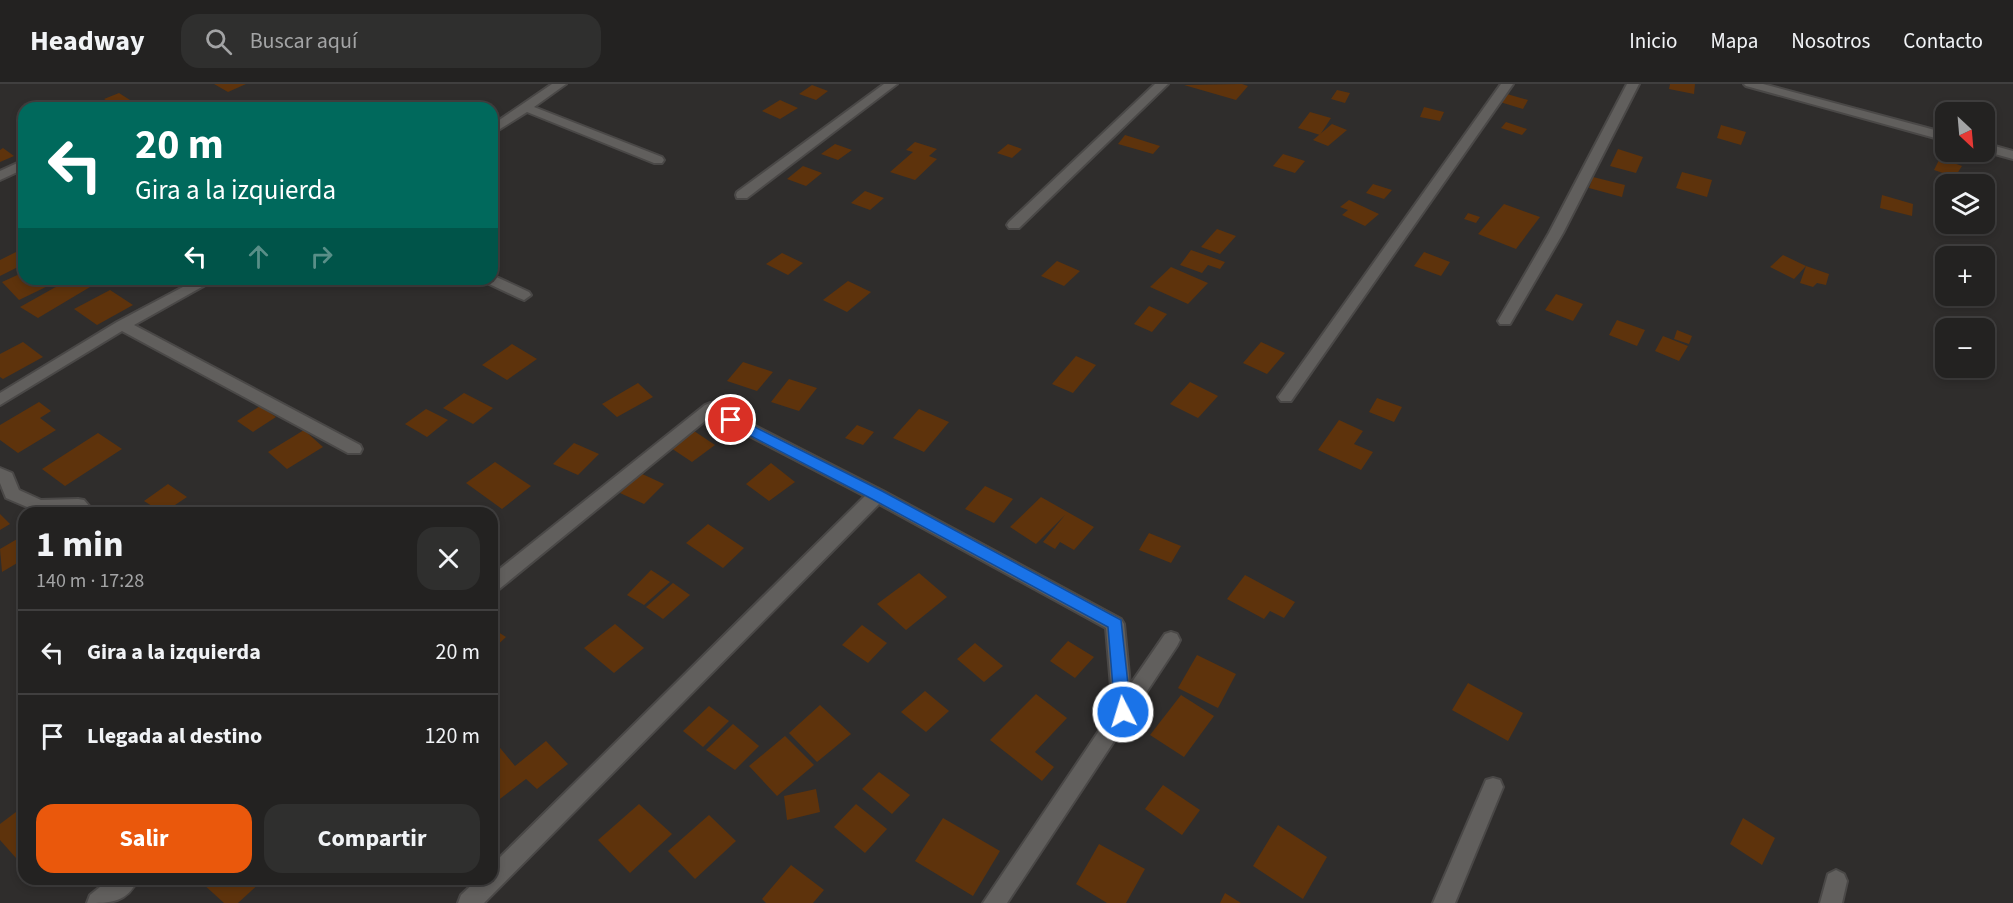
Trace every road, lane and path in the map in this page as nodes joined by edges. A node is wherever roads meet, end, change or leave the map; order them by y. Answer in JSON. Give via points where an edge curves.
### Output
{"nodes":[{"id":1,"x":560,"y":84,"type":"edge"},
{"id":2,"x":891,"y":84,"type":"edge"},
{"id":3,"x":1162,"y":84,"type":"edge"},
{"id":4,"x":1507,"y":84,"type":"edge"},
{"id":5,"x":1632,"y":84,"type":"edge"},
{"id":6,"x":1750,"y":84,"type":"edge"},
{"id":7,"x":525,"y":107,"type":"junction"},
{"id":8,"x":498,"y":126,"type":"edge"},
{"id":9,"x":1935,"y":134,"type":"edge"},
{"id":10,"x":1995,"y":150,"type":"edge"},
{"id":11,"x":2013,"y":155,"type":"edge"},
{"id":12,"x":658,"y":160,"type":"dead end"},
{"id":13,"x":18,"y":167,"type":"edge"},
{"id":14,"x":0,"y":176,"type":"edge"},
{"id":15,"x":742,"y":195,"type":"dead end"},
{"id":16,"x":1014,"y":225,"type":"dead end"},
{"id":17,"x":498,"y":283,"type":"edge"},
{"id":18,"x":198,"y":285,"type":"edge"},
{"id":19,"x":524,"y":295,"type":"dead end"},
{"id":20,"x":1505,"y":321,"type":"dead end"},
{"id":21,"x":122,"y":325,"type":"junction"},
{"id":22,"x":1286,"y":397,"type":"dead end"},
{"id":23,"x":0,"y":399,"type":"edge"},
{"id":24,"x":354,"y":448,"type":"dead end"},
{"id":25,"x":0,"y":474,"type":"edge"},
{"id":26,"x":877,"y":495,"type":"junction"},
{"id":27,"x":80,"y":507,"type":"edge"},
{"id":28,"x":498,"y":580,"type":"edge"},
{"id":29,"x":1171,"y":640,"type":"dead end"},
{"id":30,"x":1123,"y":712,"type":"junction"},
{"id":31,"x":1493,"y":787,"type":"dead end"},
{"id":32,"x":498,"y":874,"type":"edge"},
{"id":33,"x":1836,"y":881,"type":"dead end"},
{"id":34,"x":120,"y":885,"type":"edge"},
{"id":35,"x":487,"y":885,"type":"edge"},
{"id":36,"x":98,"y":903,"type":"edge"},
{"id":37,"x":469,"y":903,"type":"edge"},
{"id":38,"x":994,"y":903,"type":"edge"},
{"id":39,"x":1444,"y":903,"type":"edge"},
{"id":40,"x":1831,"y":903,"type":"edge"}],
"edges":[{"from":1,"to":7,"type":"street"},
{"from":2,"to":15,"type":"street"},
{"from":3,"to":16,"type":"street"},
{"from":4,"to":22,"type":"street"},
{"from":5,"to":20,"type":"street","via":[[1556,233]]},
{"from":6,"to":9,"type":"street"},
{"from":7,"to":8,"type":"street"},
{"from":7,"to":12,"type":"street"},
{"from":10,"to":11,"type":"street"},
{"from":13,"to":14,"type":"street"},
{"from":17,"to":19,"type":"street"},
{"from":18,"to":21,"type":"street"},
{"from":21,"to":23,"type":"street"},
{"from":21,"to":24,"type":"street"},
{"from":25,"to":27,"type":"street","via":[[6,477],[12,494],[39,506]]},
{"from":26,"to":28,"type":"street","via":[[710,409]]},
{"from":26,"to":30,"type":"street","via":[[1116,624]]},
{"from":26,"to":32,"type":"street"},
{"from":29,"to":30,"type":"street"},
{"from":30,"to":38,"type":"street"},
{"from":31,"to":39,"type":"street"},
{"from":33,"to":40,"type":"street"},
{"from":34,"to":36,"type":"street"},
{"from":35,"to":37,"type":"street"}]}
